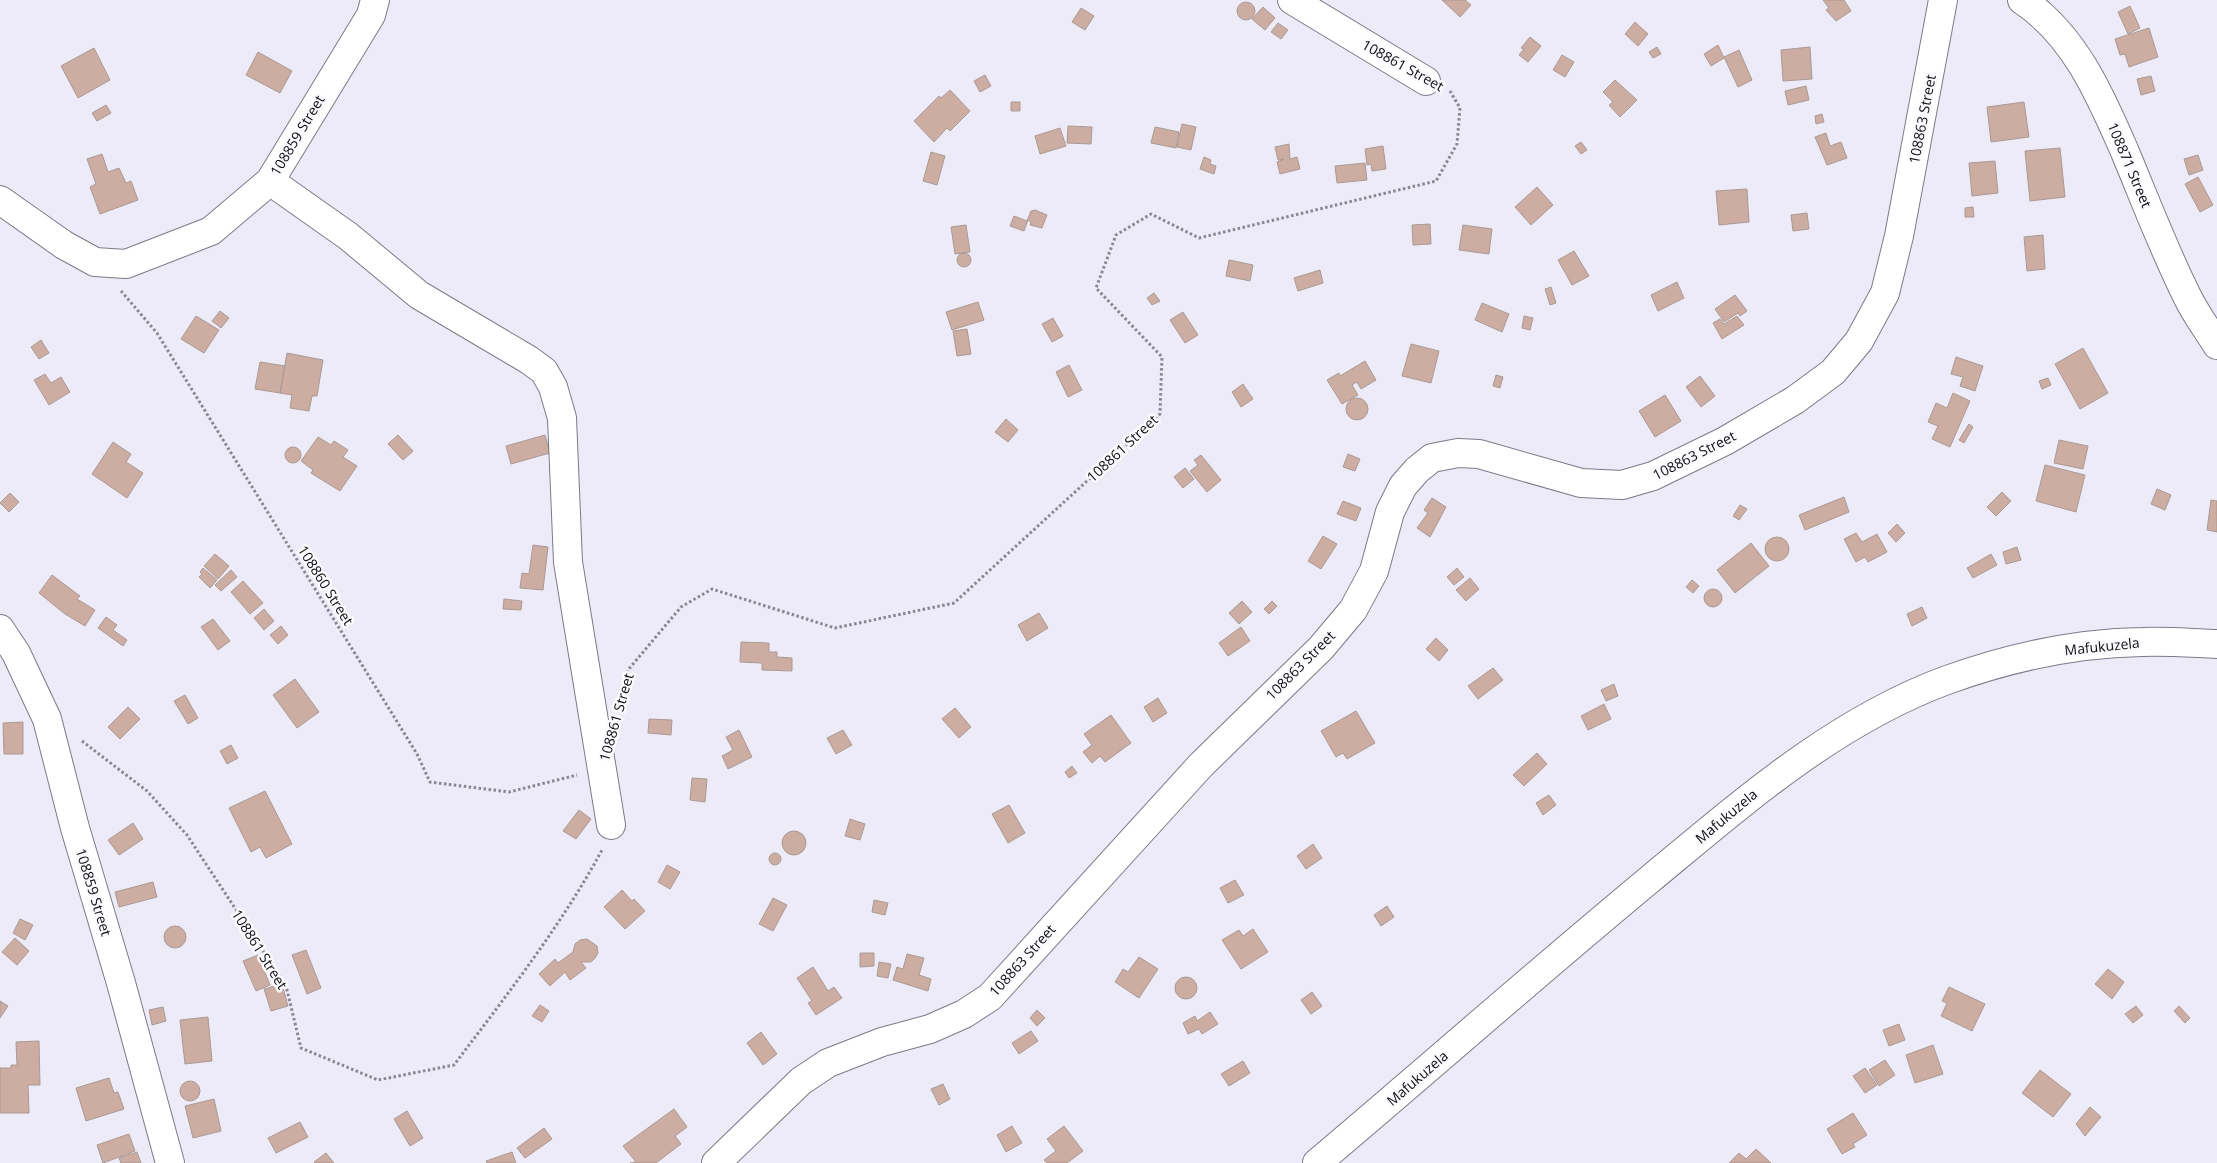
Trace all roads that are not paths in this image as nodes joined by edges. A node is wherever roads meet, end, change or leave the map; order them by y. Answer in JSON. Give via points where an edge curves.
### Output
{"nodes":[{"id":1,"x":375,"y":0,"type":"edge"},
{"id":2,"x":1292,"y":0,"type":"edge"},
{"id":3,"x":1943,"y":0,"type":"edge"},
{"id":4,"x":2027,"y":2,"type":"edge"},
{"id":5,"x":1426,"y":81,"type":"road end"},
{"id":6,"x":270,"y":181,"type":"junction"},
{"id":7,"x":0,"y":200,"type":"edge"},
{"id":8,"x":2217,"y":345,"type":"edge"},
{"id":9,"x":0,"y":629,"type":"edge"},
{"id":10,"x":2217,"y":644,"type":"edge"},
{"id":11,"x":611,"y":825,"type":"road end"},
{"id":12,"x":170,"y":1163,"type":"edge"},
{"id":13,"x":716,"y":1163,"type":"edge"},
{"id":14,"x":1318,"y":1163,"type":"edge"}],
"edges":[{"from":1,"to":6,"type":"street","name":"108859 Street","via":[[370,15]]},
{"from":2,"to":5,"type":"street","name":"108861 Street"},
{"from":3,"to":13,"type":"street","name":"108863 Street","via":[[1901,227],[1885,293],[1859,341],[1833,372],[1795,400],[1725,440],[1653,476],[1622,485],[1581,483],[1479,454],[1458,453],[1432,458],[1403,486],[1390,512],[1374,571],[1352,610],[1321,648],[1201,765],[990,996],[964,1014],[930,1029],[828,1062],[802,1081]]},
{"from":4,"to":8,"type":"street","name":"108871 Street","via":[[2081,62],[2103,101],[2187,298]]},
{"from":6,"to":7,"type":"street","name":"108859 Street","via":[[211,230],[126,264],[96,262],[64,245]]},
{"from":6,"to":11,"type":"street","via":[[348,236],[419,295],[529,360],[544,371],[553,387],[562,418],[568,562]]},
{"from":9,"to":12,"type":"street","name":"108859 Street","via":[[16,653],[47,719]]},
{"from":10,"to":14,"type":"street","name":"Mafukuzela","via":[[2141,642],[2080,647],[2017,659],[1947,680],[1866,716],[1762,786]]}]}
